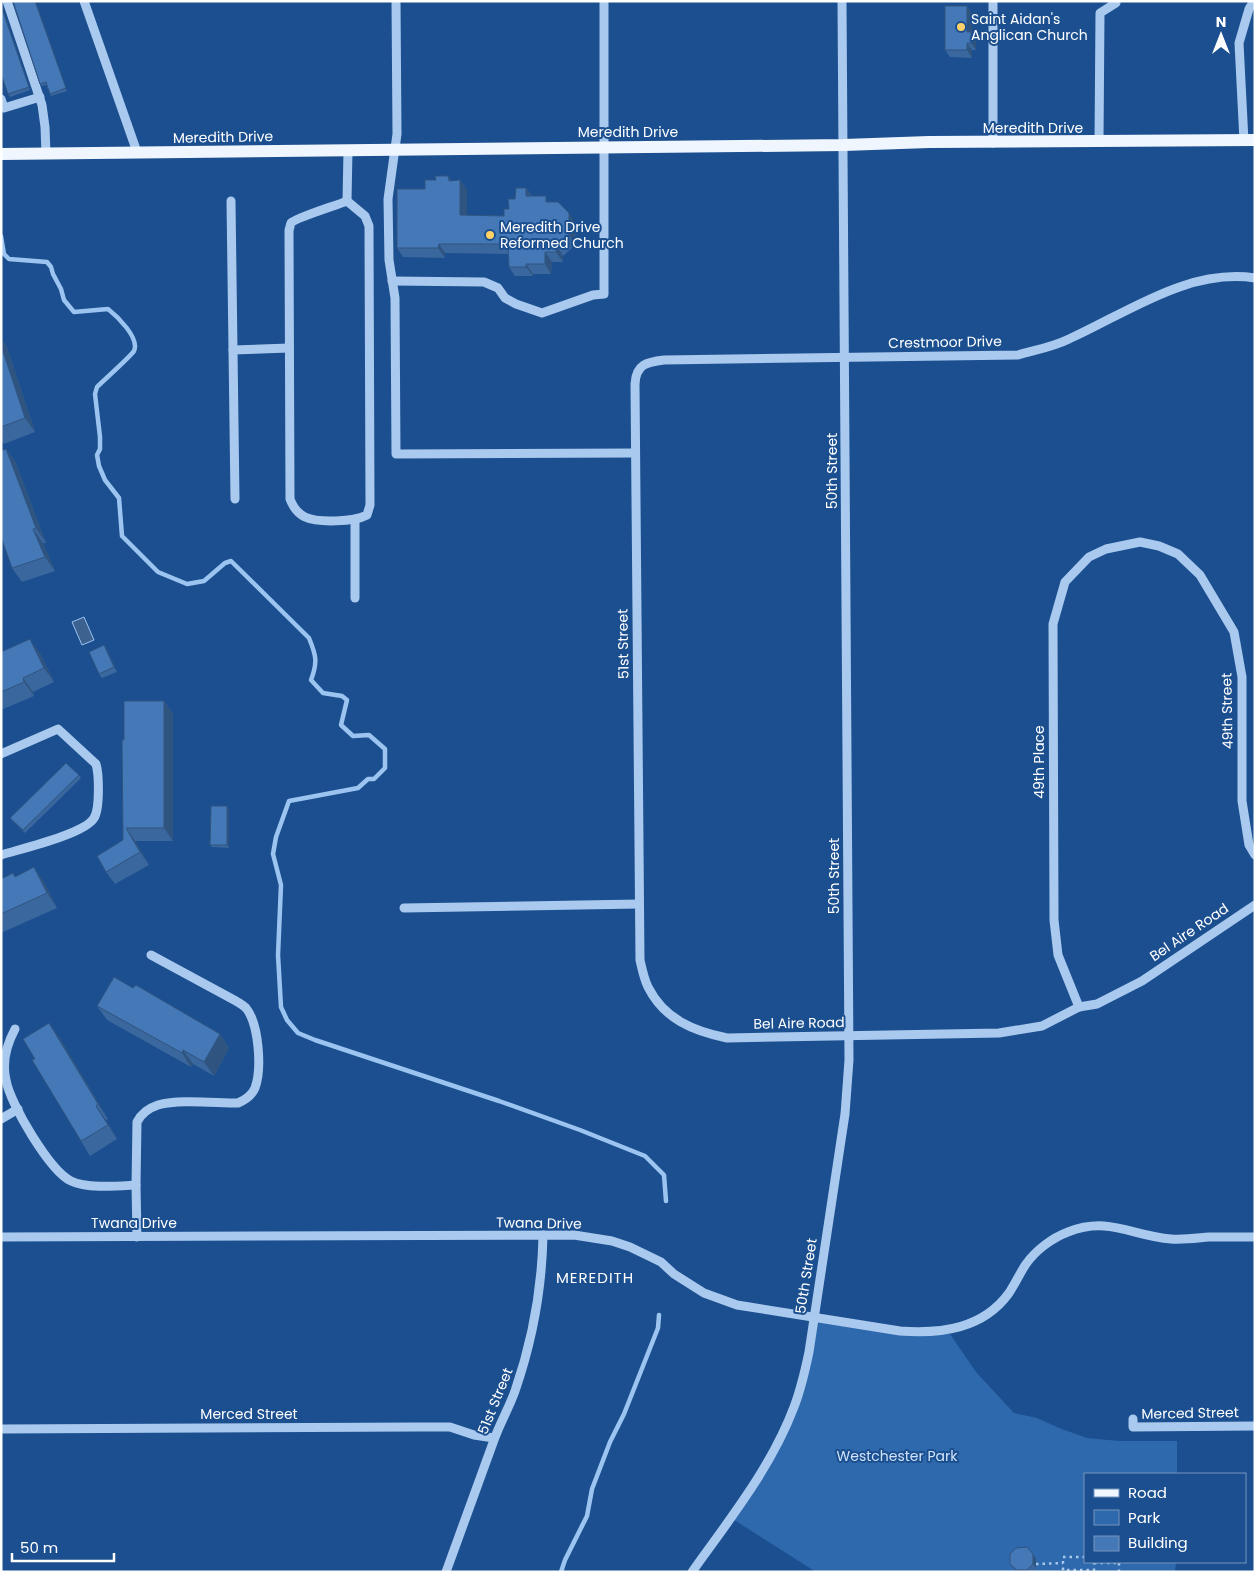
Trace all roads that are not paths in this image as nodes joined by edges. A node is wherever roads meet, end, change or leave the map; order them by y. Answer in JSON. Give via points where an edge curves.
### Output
{"nodes":[{"id":1,"x":7,"y":1,"type":"edge"},
{"id":2,"x":84,"y":1,"type":"edge"},
{"id":3,"x":396,"y":1,"type":"edge"},
{"id":4,"x":604,"y":1,"type":"edge"},
{"id":5,"x":842,"y":1,"type":"edge"},
{"id":6,"x":993,"y":1,"type":"edge"},
{"id":7,"x":1254,"y":1,"type":"edge"},
{"id":8,"x":1116,"y":4,"type":"dead end"},
{"id":9,"x":40,"y":96,"type":"junction"},
{"id":10,"x":1,"y":99,"type":"edge"},
{"id":11,"x":1250,"y":140,"type":"edge"},
{"id":12,"x":1099,"y":142,"type":"junction"},
{"id":13,"x":993,"y":143,"type":"junction"},
{"id":14,"x":844,"y":145,"type":"junction"},
{"id":15,"x":604,"y":147,"type":"junction"},
{"id":16,"x":395,"y":150,"type":"junction"},
{"id":17,"x":348,"y":151,"type":"junction"},
{"id":18,"x":137,"y":152,"type":"junction"},
{"id":19,"x":1,"y":154,"type":"edge"},
{"id":20,"x":46,"y":154,"type":"junction"},
{"id":21,"x":232,"y":201,"type":"dead end"},
{"id":22,"x":348,"y":202,"type":"junction"},
{"id":23,"x":1255,"y":278,"type":"edge"},
{"id":24,"x":392,"y":281,"type":"junction"},
{"id":25,"x":289,"y":348,"type":"junction"},
{"id":26,"x":233,"y":350,"type":"junction"},
{"id":27,"x":845,"y":357,"type":"junction"},
{"id":28,"x":635,"y":384,"type":"joint"},
{"id":29,"x":636,"y":453,"type":"junction"},
{"id":30,"x":235,"y":499,"type":"dead end"},
{"id":31,"x":355,"y":519,"type":"junction"},
{"id":32,"x":1120,"y":545,"type":"joint"},
{"id":33,"x":355,"y":598,"type":"dead end"},
{"id":34,"x":1,"y":754,"type":"edge"},
{"id":35,"x":1,"y":855,"type":"edge"},
{"id":36,"x":1255,"y":855,"type":"edge"},
{"id":37,"x":639,"y":904,"type":"junction"},
{"id":38,"x":1255,"y":905,"type":"edge"},
{"id":39,"x":404,"y":908,"type":"dead end"},
{"id":40,"x":151,"y":954,"type":"dead end"},
{"id":41,"x":1079,"y":1007,"type":"junction"},
{"id":42,"x":15,"y":1029,"type":"dead end"},
{"id":43,"x":849,"y":1036,"type":"junction"},
{"id":44,"x":18,"y":1109,"type":"junction"},
{"id":45,"x":1,"y":1119,"type":"edge"},
{"id":46,"x":136,"y":1185,"type":"junction"},
{"id":47,"x":543,"y":1235,"type":"junction"},
{"id":48,"x":1,"y":1237,"type":"edge"},
{"id":49,"x":137,"y":1237,"type":"junction"},
{"id":50,"x":1255,"y":1237,"type":"edge"},
{"id":51,"x":814,"y":1318,"type":"junction"},
{"id":52,"x":1133,"y":1419,"type":"dead end"},
{"id":53,"x":1255,"y":1426,"type":"edge"},
{"id":54,"x":1,"y":1429,"type":"edge"},
{"id":55,"x":494,"y":1438,"type":"junction"},
{"id":56,"x":446,"y":1572,"type":"edge"},
{"id":57,"x":692,"y":1572,"type":"edge"}],
"edges":[{"from":1,"to":9,"type":"street"},
{"from":2,"to":18,"type":"street"},
{"from":3,"to":16,"type":"street"},
{"from":4,"to":15,"type":"street"},
{"from":5,"to":14,"type":"street","name":"50th Street"},
{"from":6,"to":13,"type":"street"},
{"from":7,"to":11,"type":"street","via":[[1238,43]]},
{"from":8,"to":12,"type":"street","via":[[1100,13]]},
{"from":9,"to":10,"type":"street","via":[[4,108]]},
{"from":9,"to":20,"type":"street","via":[[45,117]]},
{"from":11,"to":12,"type":"main road","name":"Meredith Drive"},
{"from":12,"to":13,"type":"main road","name":"Meredith Drive"},
{"from":13,"to":14,"type":"main road","name":"Meredith Drive"},
{"from":14,"to":15,"type":"main road","name":"Meredith Drive"},
{"from":14,"to":27,"type":"street","name":"50th Street"},
{"from":15,"to":16,"type":"main road","name":"Meredith Drive"},
{"from":15,"to":24,"type":"street","via":[[604,294],[592,295],[542,313],[516,304],[505,298],[498,288],[484,282]]},
{"from":16,"to":17,"type":"main road","name":"Meredith Drive"},
{"from":16,"to":24,"type":"street","via":[[388,199]]},
{"from":17,"to":18,"type":"main road","name":"Meredith Drive"},
{"from":17,"to":22,"type":"street"},
{"from":18,"to":20,"type":"main road","name":"Meredith Drive"},
{"from":19,"to":20,"type":"main road","name":"Meredith Drive"},
{"from":21,"to":26,"type":"street"},
{"from":22,"to":25,"type":"street","via":[[301,216],[292,222],[289,230]]},
{"from":22,"to":31,"type":"street","via":[[365,216],[368,226],[370,505],[367,515]]},
{"from":23,"to":27,"type":"street","name":"Crestmoor Drive","via":[[1240,275],[1212,278],[1182,286],[1067,340],[1018,355]]},
{"from":24,"to":29,"type":"street","via":[[395,298],[396,454]]},
{"from":25,"to":26,"type":"street"},
{"from":25,"to":31,"type":"street","via":[[290,499],[306,517],[318,521]]},
{"from":26,"to":30,"type":"street"},
{"from":27,"to":28,"type":"street","name":"Crestmoor Drive","via":[[654,362],[639,369]]},
{"from":27,"to":43,"type":"street","name":"50th Street"},
{"from":28,"to":29,"type":"street","name":"51st Street"},
{"from":29,"to":37,"type":"street","name":"51st Street"},
{"from":31,"to":33,"type":"street"},
{"from":32,"to":36,"type":"street","name":"49th Street","via":[[1140,542],[1178,554],[1200,575],[1234,632],[1242,677],[1242,801],[1249,845]]},
{"from":32,"to":41,"type":"street","name":"49th Place","via":[[1089,557],[1065,582],[1053,624],[1054,920],[1058,955]]},
{"from":34,"to":35,"type":"street","via":[[58,729],[96,764],[98,771],[97,809],[94,818],[86,825],[54,839]]},
{"from":37,"to":39,"type":"street"},
{"from":37,"to":43,"type":"street","name":"Bel Aire Road","via":[[640,960],[647,986],[662,1008],[684,1025],[703,1034],[727,1038]]},
{"from":38,"to":41,"type":"street","name":"Bel Aire Road","via":[[1142,980],[1097,1004]]},
{"from":40,"to":46,"type":"street","via":[[246,1008],[256,1029],[258,1056],[252,1094],[238,1104],[176,1103],[157,1105],[146,1111],[137,1122]]},
{"from":41,"to":43,"type":"street","name":"Bel Aire Road","via":[[1042,1026],[999,1034]]},
{"from":42,"to":44,"type":"street","via":[[6,1052],[5,1067],[6,1081]]},
{"from":43,"to":51,"type":"street","name":"50th Street","via":[[845,1114]]},
{"from":44,"to":45,"type":"street"},
{"from":44,"to":46,"type":"street","via":[[48,1161],[72,1182],[95,1186]]},
{"from":46,"to":49,"type":"street"},
{"from":47,"to":49,"type":"street","name":"Twana Drive"},
{"from":47,"to":51,"type":"street","name":"Twana Drive","via":[[574,1235],[612,1241],[661,1262],[704,1293],[737,1305]]},
{"from":47,"to":55,"type":"street","name":"51st Street","via":[[537,1310],[528,1353]]},
{"from":48,"to":49,"type":"street","name":"Twana Drive"},
{"from":50,"to":51,"type":"street","name":"Twana Drive","via":[[1173,1239],[1152,1237],[1121,1227],[1086,1226],[1067,1232],[1038,1251],[995,1308],[964,1327],[948,1331],[900,1331]]},
{"from":51,"to":57,"type":"street","name":"50th Street","via":[[794,1408],[776,1446],[749,1493]]},
{"from":52,"to":53,"type":"street","name":"Merced Street","via":[[1133,1427]]},
{"from":54,"to":55,"type":"street","name":"Merced Street","via":[[417,1426],[450,1427]]},
{"from":55,"to":56,"type":"street","name":"51st Street"}]}
